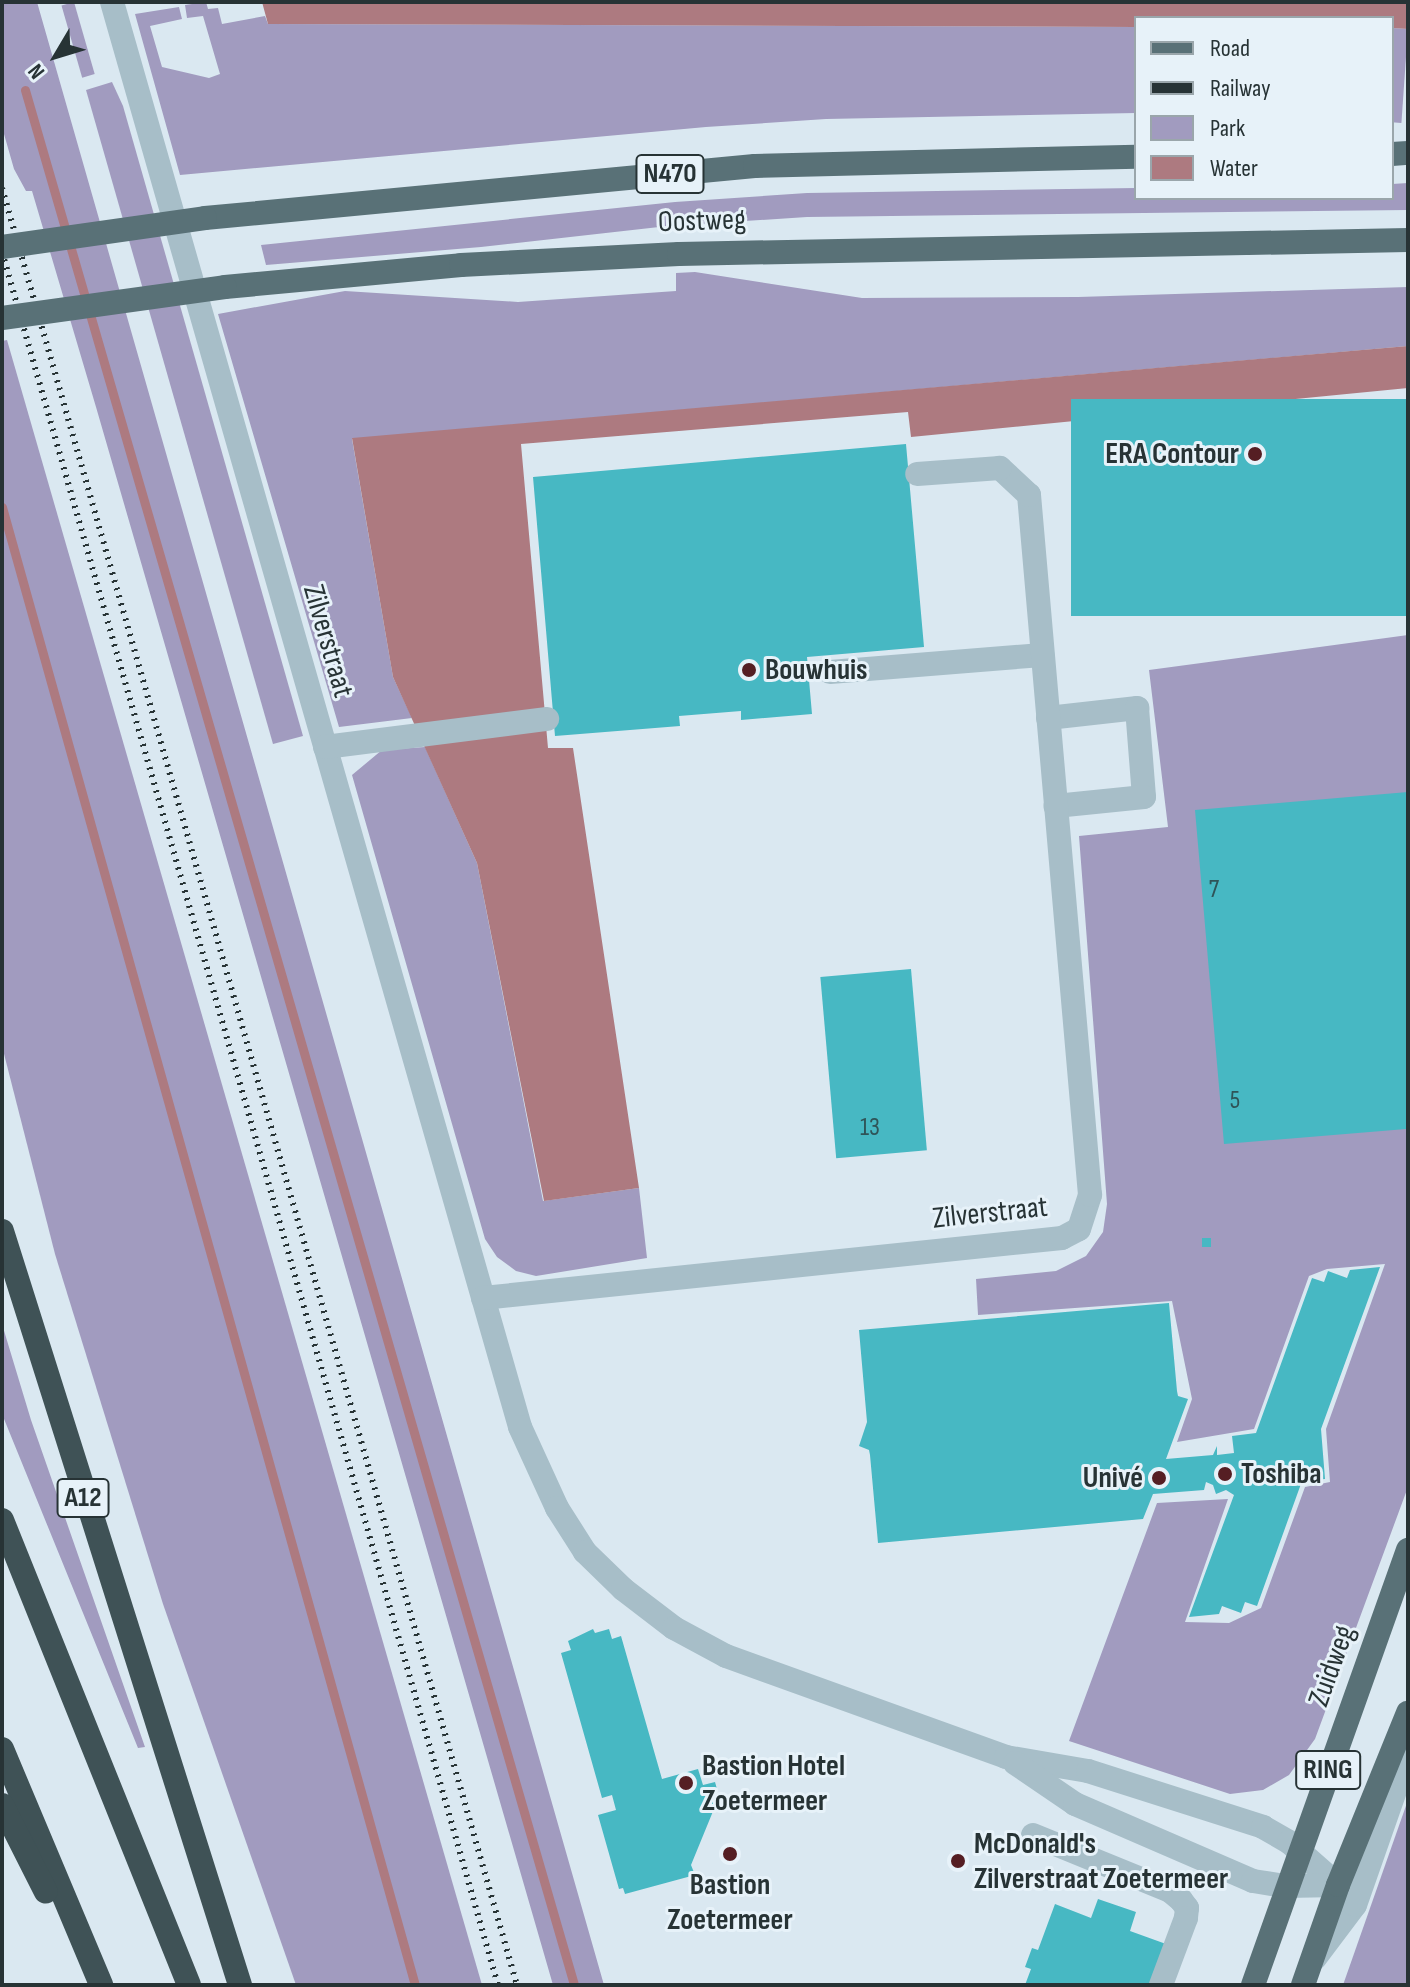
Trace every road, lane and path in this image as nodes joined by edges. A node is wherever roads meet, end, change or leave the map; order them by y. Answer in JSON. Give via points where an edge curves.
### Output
{"nodes":[{"id":1,"x":112,"y":2,"type":"edge"},
{"id":2,"x":1134,"y":157,"type":"edge"},
{"id":3,"x":1408,"y":240,"type":"edge"},
{"id":4,"x":2,"y":247,"type":"edge"},
{"id":5,"x":2,"y":318,"type":"edge"},
{"id":6,"x":917,"y":474,"type":"dead end"},
{"id":7,"x":1042,"y":655,"type":"junction"},
{"id":8,"x":830,"y":672,"type":"dead end"},
{"id":9,"x":1048,"y":718,"type":"junction"},
{"id":10,"x":547,"y":719,"type":"dead end"},
{"id":11,"x":325,"y":747,"type":"junction"},
{"id":12,"x":1055,"y":806,"type":"junction"},
{"id":13,"x":2,"y":1231,"type":"edge"},
{"id":14,"x":483,"y":1298,"type":"junction"},
{"id":15,"x":2,"y":1520,"type":"edge"},
{"id":16,"x":1408,"y":1550,"type":"edge"},
{"id":17,"x":1406,"y":1718,"type":"edge"},
{"id":18,"x":2,"y":1749,"type":"edge"},
{"id":19,"x":1006,"y":1757,"type":"junction"},
{"id":20,"x":2,"y":1805,"type":"edge"},
{"id":21,"x":1033,"y":1835,"type":"dead end"},
{"id":22,"x":1299,"y":1850,"type":"junction"},
{"id":23,"x":1338,"y":1885,"type":"junction"},
{"id":24,"x":1286,"y":1886,"type":"junction"},
{"id":25,"x":1307,"y":1974,"type":"edge"},
{"id":26,"x":92,"y":1985,"type":"edge"},
{"id":27,"x":101,"y":1985,"type":"edge"},
{"id":28,"x":189,"y":1985,"type":"edge"},
{"id":29,"x":240,"y":1985,"type":"edge"},
{"id":30,"x":1161,"y":1985,"type":"edge"},
{"id":31,"x":1253,"y":1985,"type":"edge"}],
"edges":[{"from":1,"to":11,"type":"street","name":"Zilverstraat"},
{"from":2,"to":4,"type":"main road","name":"Oostweg","number":"N470","bridge":true,"via":[[755,166],[205,218]]},
{"from":3,"to":5,"type":"main road","name":"Oostweg","bridge":true,"via":[[679,254],[447,266],[225,287]]},
{"from":6,"to":7,"type":"street","name":"Zilverstraat","via":[[1000,468],[1029,495]]},
{"from":7,"to":8,"type":"street"},
{"from":7,"to":9,"type":"street","name":"Zilverstraat"},
{"from":9,"to":12,"type":"street","name":"Zilverstraat"},
{"from":9,"to":12,"type":"street","via":[[1137,708],[1144,797]]},
{"from":10,"to":11,"type":"street"},
{"from":11,"to":14,"type":"street","name":"Zilverstraat"},
{"from":12,"to":14,"type":"street","name":"Zilverstraat","via":[[1090,1195],[1079,1229],[1062,1238]]},
{"from":13,"to":29,"type":"highway","number":"A12"},
{"from":14,"to":19,"type":"street","name":"Zilverstraat","via":[[520,1427],[552,1498],[585,1552],[623,1589],[674,1628],[726,1656]]},
{"from":15,"to":28,"type":"highway"},
{"from":16,"to":22,"type":"main road","name":"Zuidweg","number":"RING"},
{"from":17,"to":23,"type":"main road","number":"RING"},
{"from":17,"to":25,"type":"street","via":[[1401,1774],[1355,1905]]},
{"from":18,"to":27,"type":"highway"},
{"from":19,"to":22,"type":"street","name":"Zilverstraat","via":[[1088,1771],[1255,1824]]},
{"from":19,"to":24,"type":"street","name":"Zilverstraat","via":[[1075,1804],[1241,1877]]},
{"from":20,"to":26,"type":"highway"},
{"from":21,"to":30,"type":"street","via":[[1181,1900],[1186,1918]]},
{"from":22,"to":23,"type":"street","name":"Zilverstraat"},
{"from":22,"to":24,"type":"main road","name":"Zuidweg","number":"RING"},
{"from":23,"to":24,"type":"street","name":"Zilverstraat"},
{"from":23,"to":25,"type":"main road","number":"RING"},
{"from":24,"to":31,"type":"main road","name":"Zuidweg","number":"RING"}]}
